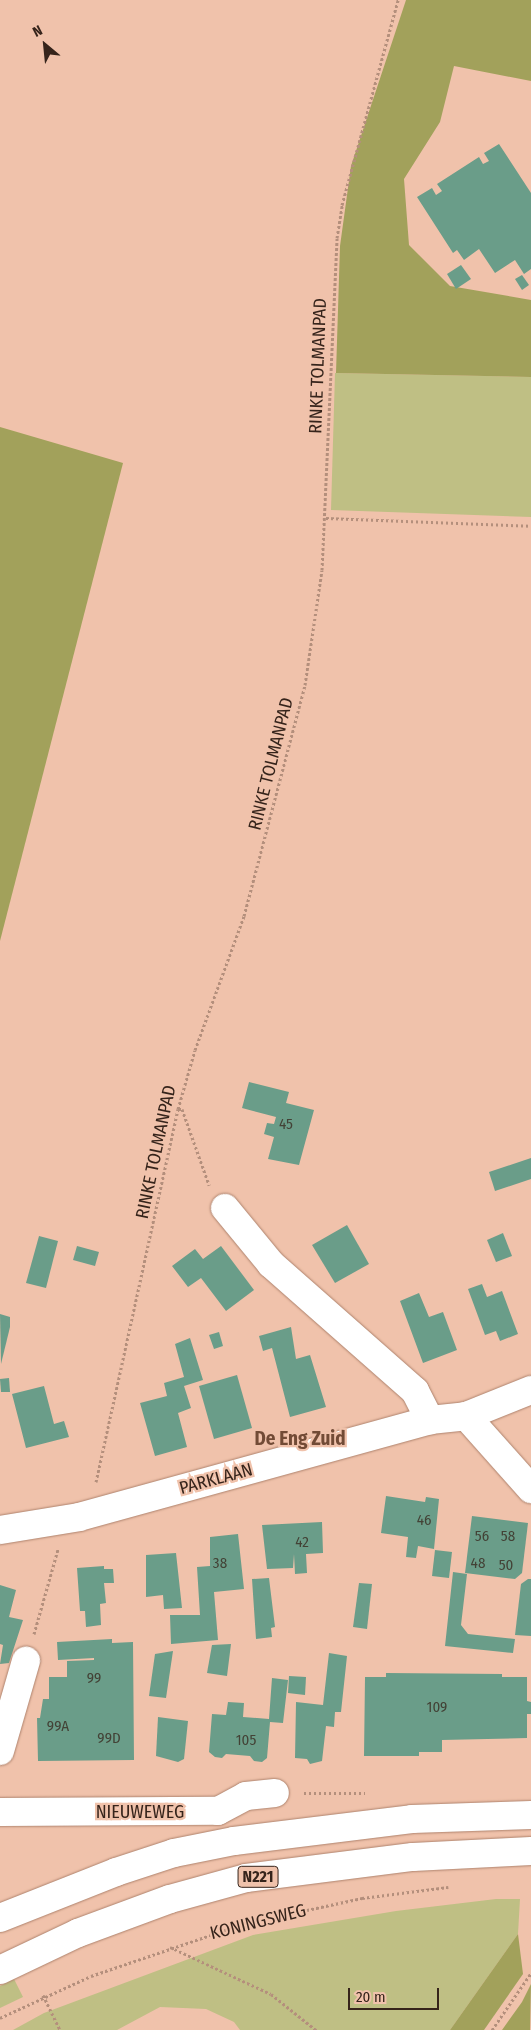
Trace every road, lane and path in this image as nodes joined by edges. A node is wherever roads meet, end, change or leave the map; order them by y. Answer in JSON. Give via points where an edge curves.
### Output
{"nodes":[{"id":1,"x":398,"y":0,"type":"edge"},
{"id":2,"x":326,"y":518,"type":"junction"},
{"id":3,"x":531,"y":526,"type":"edge"},
{"id":4,"x":178,"y":1108,"type":"junction"},
{"id":5,"x":225,"y":1208,"type":"joint"},
{"id":6,"x":531,"y":1390,"type":"edge"},
{"id":7,"x":466,"y":1416,"type":"junction"},
{"id":8,"x":430,"y":1420,"type":"junction"},
{"id":9,"x":531,"y":1489,"type":"edge"},
{"id":10,"x":79,"y":1517,"type":"junction"},
{"id":11,"x":0,"y":1530,"type":"edge"},
{"id":12,"x":26,"y":1661,"type":"joint"},
{"id":13,"x":0,"y":1751,"type":"edge"},
{"id":14,"x":275,"y":1793,"type":"dead end"},
{"id":15,"x":0,"y":1812,"type":"edge"},
{"id":16,"x":531,"y":1816,"type":"edge"},
{"id":17,"x":531,"y":1851,"type":"edge"},
{"id":18,"x":457,"y":1886,"type":"dead end"},
{"id":19,"x":0,"y":1918,"type":"edge"},
{"id":20,"x":170,"y":1947,"type":"junction"},
{"id":21,"x":0,"y":1970,"type":"edge"},
{"id":22,"x":531,"y":1973,"type":"edge"},
{"id":23,"x":44,"y":1995,"type":"junction"},
{"id":24,"x":0,"y":2018,"type":"edge"},
{"id":25,"x":60,"y":2030,"type":"edge"},
{"id":26,"x":316,"y":2030,"type":"edge"},
{"id":27,"x":492,"y":2030,"type":"edge"}],
"edges":[{"from":1,"to":2,"type":"path","name":"RINKE TOLMANPAD","via":[[342,205],[337,248]]},
{"from":2,"to":3,"type":"path"},
{"from":2,"to":4,"type":"path","name":"RINKE TOLMANPAD","via":[[315,628],[291,744],[244,916],[195,1050]]},
{"from":4,"to":5,"type":"path","via":[[182,1109],[210,1186]]},
{"from":4,"to":10,"type":"path","name":"RINKE TOLMANPAD","via":[[92,1498]]},
{"from":5,"to":8,"type":"street","via":[[271,1264],[415,1390]]},
{"from":6,"to":7,"type":"street","name":"PARKLAAN"},
{"from":7,"to":8,"type":"street","name":"PARKLAAN"},
{"from":7,"to":9,"type":"street"},
{"from":8,"to":10,"type":"street","name":"PARKLAAN"},
{"from":10,"to":11,"type":"street","name":"PARKLAAN"},
{"from":10,"to":12,"type":"path","name":"RINKE TOLMANPAD","via":[[60,1544]]},
{"from":12,"to":13,"type":"street"},
{"from":14,"to":15,"type":"street","name":"NIEUWEWEG","via":[[246,1796],[218,1811]]},
{"from":16,"to":19,"type":"street","number":"N221","via":[[412,1819],[234,1840],[174,1853],[116,1872]]},
{"from":17,"to":21,"type":"street","number":"N221","via":[[413,1857],[246,1878],[170,1899],[78,1933]]},
{"from":18,"to":20,"type":"path","name":"KONINGSWEG","via":[[362,1898],[292,1912]]},
{"from":20,"to":23,"type":"path","name":"KONINGSWEG"},
{"from":20,"to":26,"type":"path","via":[[271,1994]]},
{"from":22,"to":27,"type":"path"},
{"from":23,"to":24,"type":"path","name":"KONINGSWEG"},
{"from":23,"to":25,"type":"path"}]}
